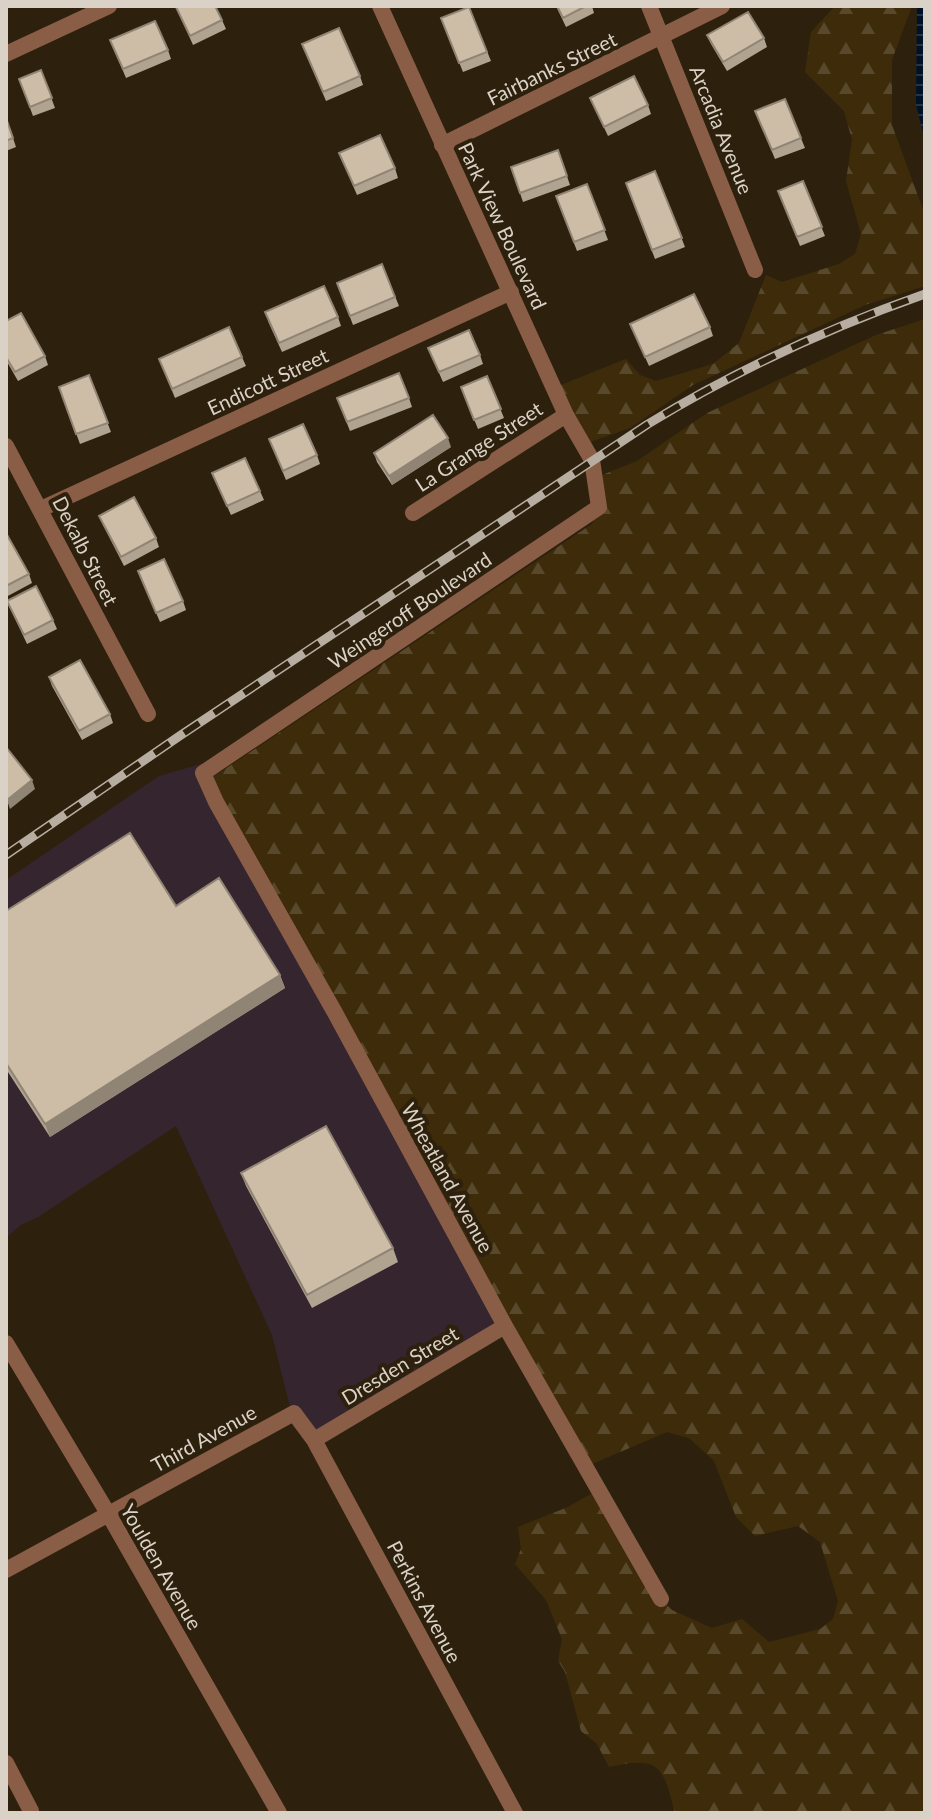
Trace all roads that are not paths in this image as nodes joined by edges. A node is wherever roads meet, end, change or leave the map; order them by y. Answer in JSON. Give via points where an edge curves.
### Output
{"nodes":[{"id":1,"x":109,"y":6,"type":"edge"},
{"id":2,"x":380,"y":6,"type":"edge"},
{"id":3,"x":649,"y":6,"type":"edge"},
{"id":4,"x":722,"y":6,"type":"edge"},
{"id":5,"x":663,"y":37,"type":"junction"},
{"id":6,"x":6,"y":54,"type":"edge"},
{"id":7,"x":442,"y":145,"type":"junction"},
{"id":8,"x":755,"y":270,"type":"dead end"},
{"id":9,"x":511,"y":292,"type":"junction"},
{"id":10,"x":566,"y":415,"type":"junction"},
{"id":11,"x":6,"y":446,"type":"edge"},
{"id":12,"x":592,"y":460,"type":"joint"},
{"id":13,"x":41,"y":509,"type":"junction"},
{"id":14,"x":413,"y":513,"type":"dead end"},
{"id":15,"x":148,"y":714,"type":"dead end"},
{"id":16,"x":203,"y":773,"type":"joint"},
{"id":17,"x":505,"y":1326,"type":"junction"},
{"id":18,"x":6,"y":1343,"type":"edge"},
{"id":19,"x":294,"y":1413,"type":"joint"},
{"id":20,"x":314,"y":1440,"type":"junction"},
{"id":21,"x":109,"y":1515,"type":"junction"},
{"id":22,"x":6,"y":1570,"type":"edge"},
{"id":23,"x":661,"y":1599,"type":"dead end"},
{"id":24,"x":6,"y":1763,"type":"edge"},
{"id":25,"x":31,"y":1811,"type":"dead end"},
{"id":26,"x":279,"y":1813,"type":"edge"},
{"id":27,"x":515,"y":1813,"type":"edge"}],
"edges":[{"from":1,"to":6,"type":"street"},
{"from":2,"to":7,"type":"street","name":"Park View Boulevard"},
{"from":3,"to":5,"type":"street","name":"Arcadia Avenue"},
{"from":4,"to":5,"type":"street","name":"Fairbanks Street"},
{"from":5,"to":7,"type":"street","name":"Fairbanks Street"},
{"from":5,"to":8,"type":"street","name":"Arcadia Avenue"},
{"from":7,"to":9,"type":"street","name":"Park View Boulevard"},
{"from":9,"to":10,"type":"street","name":"Park View Boulevard"},
{"from":9,"to":13,"type":"street","name":"Endicott Street"},
{"from":10,"to":12,"type":"street","name":"Park View Boulevard"},
{"from":10,"to":14,"type":"street","name":"La Grange Street"},
{"from":11,"to":13,"type":"street","name":"Dekalb Street"},
{"from":12,"to":16,"type":"street","name":"Weingeroff Boulevard","via":[[599,507],[587,517]]},
{"from":13,"to":15,"type":"street","name":"Dekalb Street"},
{"from":16,"to":17,"type":"street","name":"Wheatland Avenue"},
{"from":17,"to":20,"type":"street","name":"Dresden Street"},
{"from":17,"to":23,"type":"street","name":"Wheatland Avenue"},
{"from":18,"to":21,"type":"street","name":"Youlden Avenue"},
{"from":19,"to":20,"type":"street","name":"Perkins Avenue"},
{"from":19,"to":21,"type":"street","name":"Third Avenue"},
{"from":20,"to":27,"type":"street","name":"Perkins Avenue"},
{"from":21,"to":22,"type":"street","name":"Third Avenue"},
{"from":21,"to":26,"type":"street","name":"Youlden Avenue"},
{"from":24,"to":25,"type":"street"}]}
